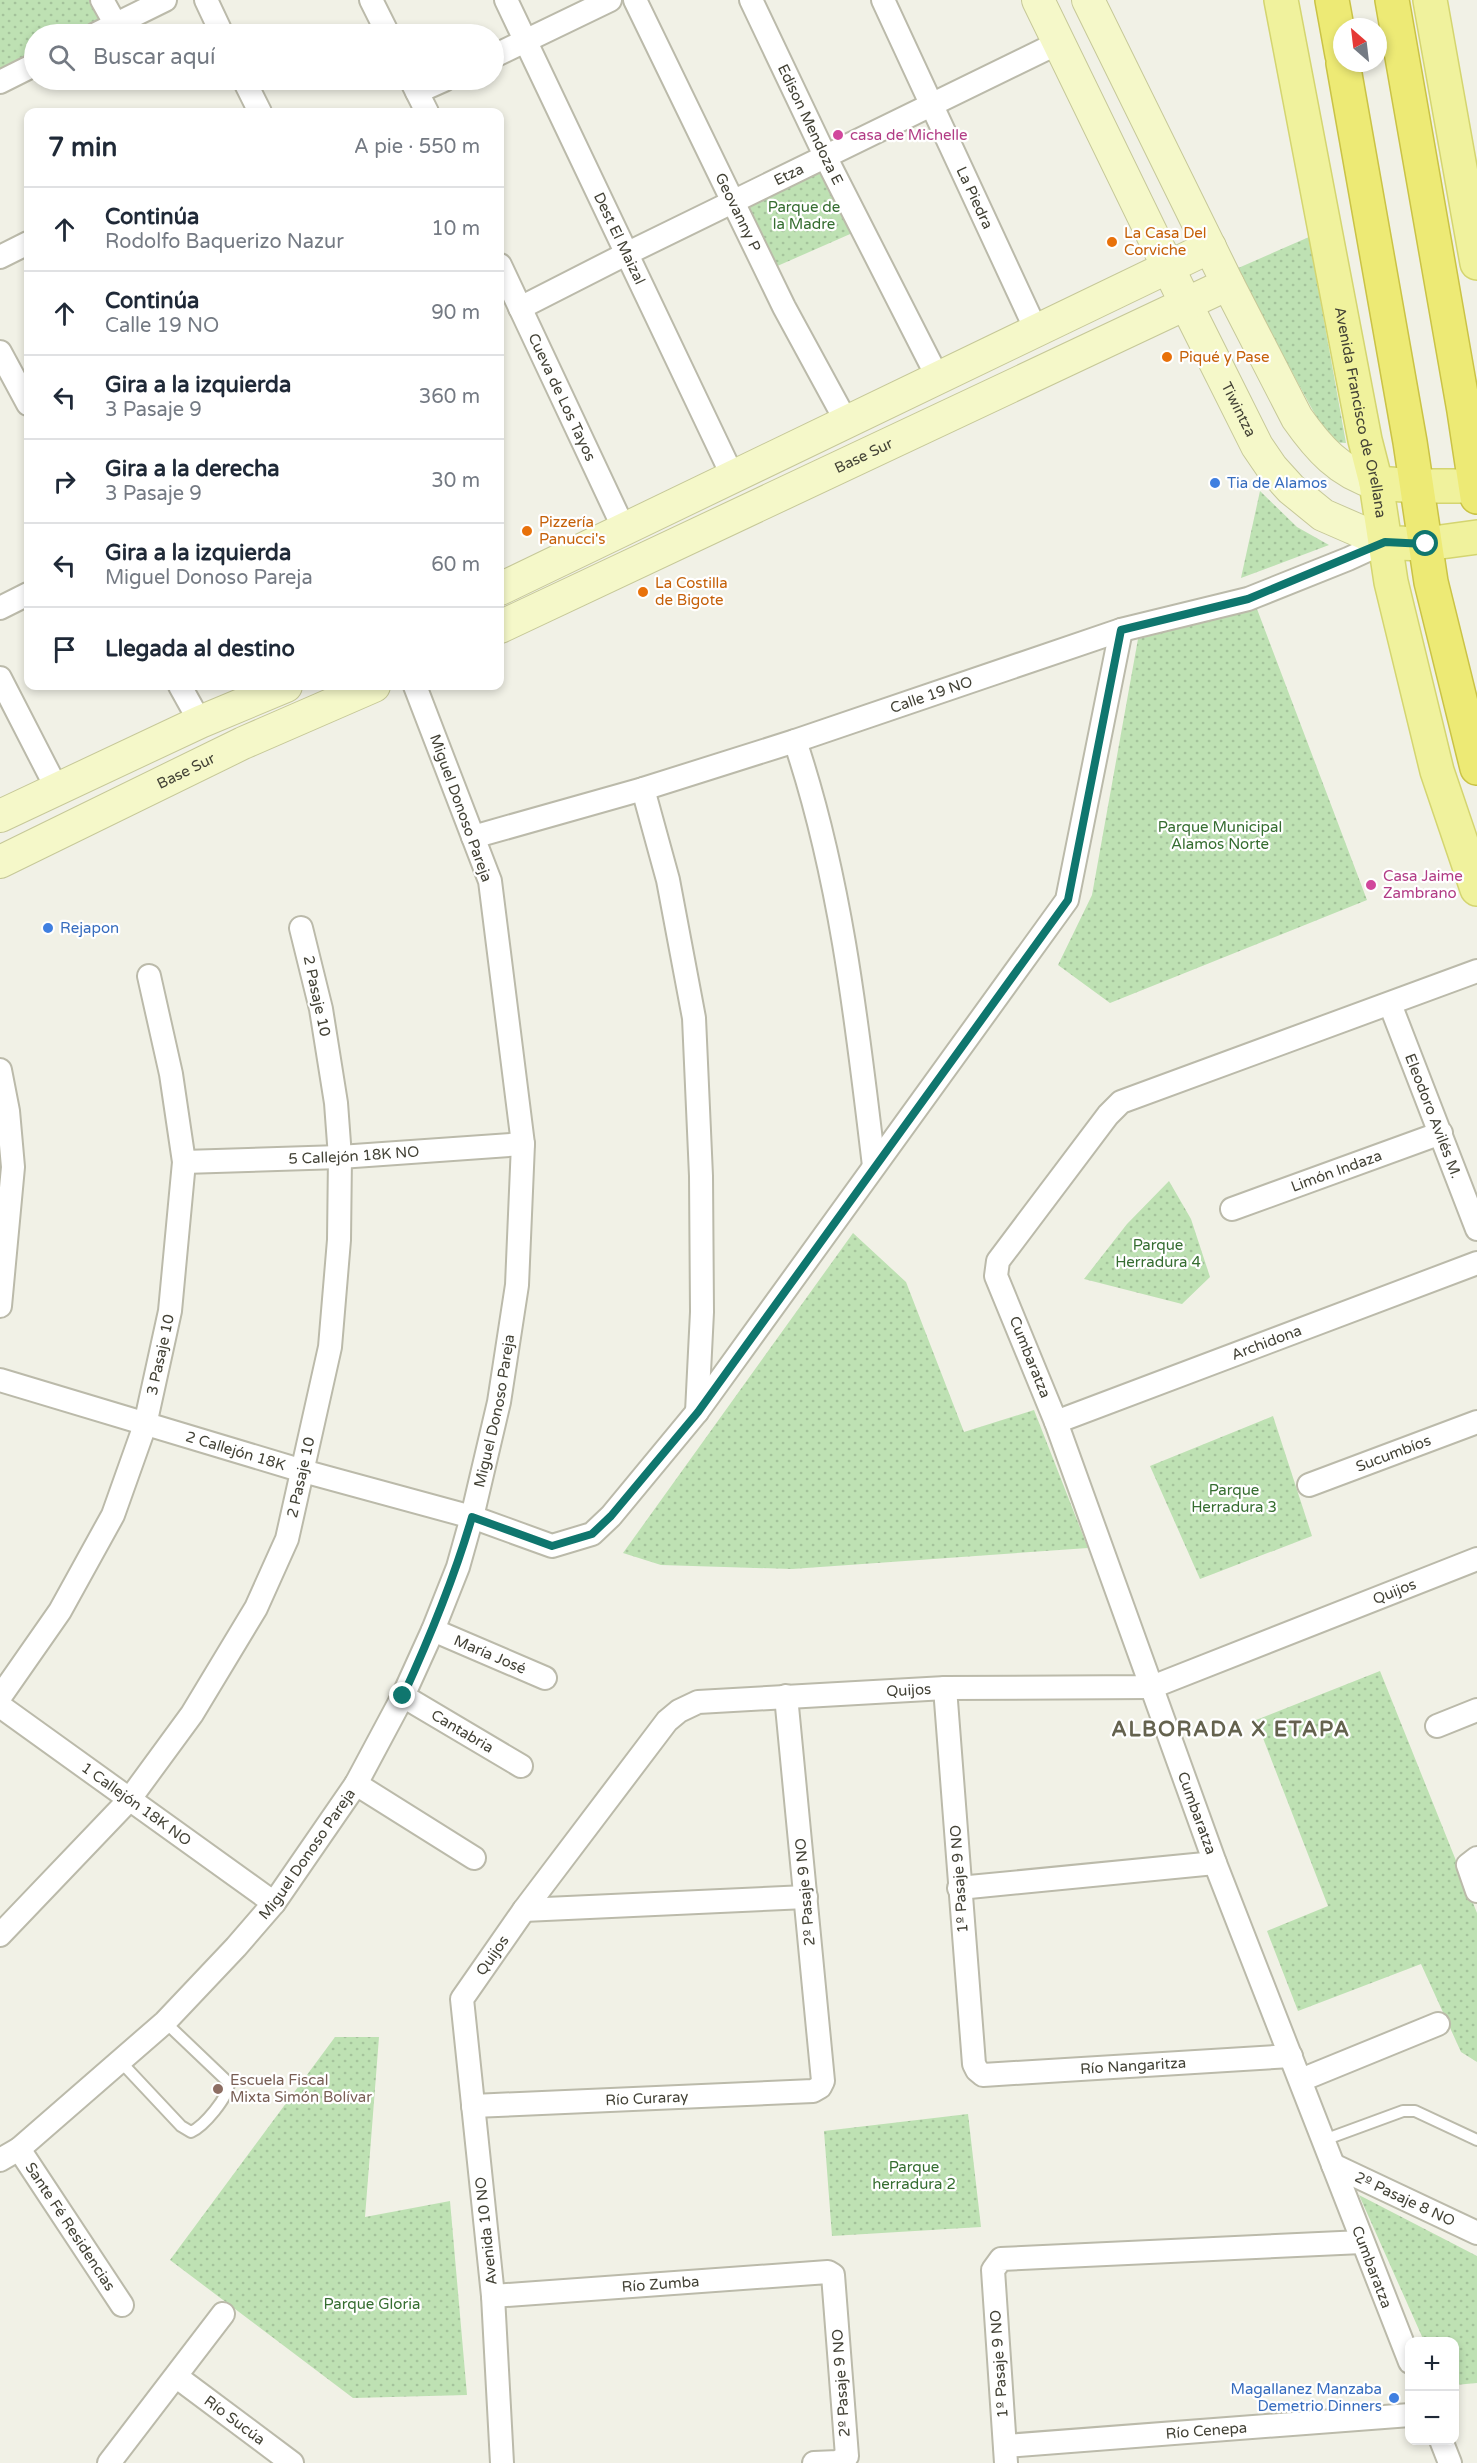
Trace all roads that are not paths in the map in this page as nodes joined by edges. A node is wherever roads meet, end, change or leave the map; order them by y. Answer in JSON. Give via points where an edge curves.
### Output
{"nodes":[{"id":1,"x":102,"y":0,"type":"edge"},
{"id":2,"x":165,"y":0,"type":"edge"},
{"id":3,"x":206,"y":0,"type":"edge"},
{"id":4,"x":371,"y":0,"type":"edge"},
{"id":5,"x":506,"y":0,"type":"edge"},
{"id":6,"x":610,"y":0,"type":"edge"},
{"id":7,"x":635,"y":0,"type":"edge"},
{"id":8,"x":751,"y":0,"type":"edge"},
{"id":9,"x":883,"y":0,"type":"edge"},
{"id":10,"x":1038,"y":0,"type":"edge"},
{"id":11,"x":1088,"y":0,"type":"edge"},
{"id":12,"x":1281,"y":0,"type":"edge"},
{"id":13,"x":1332,"y":0,"type":"edge"},
{"id":14,"x":1392,"y":0,"type":"edge"},
{"id":15,"x":1430,"y":0,"type":"edge"},
{"id":16,"x":1335,"y":18,"type":"edge"},
{"id":17,"x":105,"y":24,"type":"edge"},
{"id":18,"x":118,"y":24,"type":"edge"},
{"id":19,"x":217,"y":24,"type":"edge"},
{"id":20,"x":383,"y":24,"type":"edge"},
{"id":21,"x":526,"y":41,"type":"junction"},
{"id":22,"x":1058,"y":44,"type":"junction"},
{"id":23,"x":504,"y":51,"type":"edge"},
{"id":24,"x":24,"y":70,"type":"edge"},
{"id":25,"x":1345,"y":72,"type":"edge"},
{"id":26,"x":0,"y":82,"type":"edge"},
{"id":27,"x":249,"y":90,"type":"edge"},
{"id":28,"x":416,"y":90,"type":"edge"},
{"id":29,"x":932,"y":105,"type":"junction"},
{"id":30,"x":258,"y":108,"type":"edge"},
{"id":31,"x":425,"y":108,"type":"edge"},
{"id":32,"x":826,"y":157,"type":"junction"},
{"id":33,"x":733,"y":202,"type":"junction"},
{"id":34,"x":24,"y":245,"type":"edge"},
{"id":35,"x":1210,"y":247,"type":"junction"},
{"id":36,"x":626,"y":254,"type":"junction"},
{"id":37,"x":0,"y":257,"type":"edge"},
{"id":38,"x":1477,"y":263,"type":"edge"},
{"id":39,"x":1169,"y":266,"type":"junction"},
{"id":40,"x":504,"y":274,"type":"edge"},
{"id":41,"x":1228,"y":284,"type":"junction"},
{"id":42,"x":1185,"y":302,"type":"junction"},
{"id":43,"x":520,"y":308,"type":"junction"},
{"id":44,"x":1036,"y":330,"type":"junction"},
{"id":45,"x":4,"y":367,"type":"edge"},
{"id":46,"x":938,"y":378,"type":"junction"},
{"id":47,"x":24,"y":398,"type":"edge"},
{"id":48,"x":846,"y":421,"type":"junction"},
{"id":49,"x":733,"y":477,"type":"junction"},
{"id":50,"x":1376,"y":483,"type":"junction"},
{"id":51,"x":1417,"y":486,"type":"junction"},
{"id":52,"x":1476,"y":490,"type":"edge"},
{"id":53,"x":624,"y":529,"type":"junction"},
{"id":54,"x":1477,"y":537,"type":"edge"},
{"id":55,"x":1385,"y":542,"type":"junction"},
{"id":56,"x":1426,"y":544,"type":"junction"},
{"id":57,"x":504,"y":587,"type":"edge"},
{"id":58,"x":24,"y":596,"type":"edge"},
{"id":59,"x":0,"y":608,"type":"edge"},
{"id":60,"x":504,"y":625,"type":"edge"},
{"id":61,"x":1121,"y":630,"type":"junction"},
{"id":62,"x":0,"y":678,"type":"edge"},
{"id":63,"x":182,"y":690,"type":"edge"},
{"id":64,"x":276,"y":690,"type":"edge"},
{"id":65,"x":365,"y":690,"type":"edge"},
{"id":66,"x":417,"y":690,"type":"edge"},
{"id":67,"x":200,"y":722,"type":"junction"},
{"id":68,"x":795,"y":741,"type":"junction"},
{"id":69,"x":1477,"y":768,"type":"edge"},
{"id":70,"x":57,"y":789,"type":"junction"},
{"id":71,"x":644,"y":789,"type":"junction"},
{"id":72,"x":0,"y":816,"type":"edge"},
{"id":73,"x":473,"y":837,"type":"junction"},
{"id":74,"x":0,"y":862,"type":"edge"},
{"id":75,"x":1477,"y":889,"type":"edge"},
{"id":76,"x":301,"y":928,"type":"dead end"},
{"id":77,"x":1477,"y":971,"type":"edge"},
{"id":78,"x":148,"y":976,"type":"dead end"},
{"id":79,"x":1390,"y":1004,"type":"junction"},
{"id":80,"x":0,"y":1070,"type":"edge"},
{"id":81,"x":1441,"y":1133,"type":"junction"},
{"id":82,"x":523,"y":1144,"type":"junction"},
{"id":83,"x":340,"y":1157,"type":"junction"},
{"id":84,"x":184,"y":1162,"type":"junction"},
{"id":85,"x":874,"y":1166,"type":"junction"},
{"id":86,"x":1232,"y":1209,"type":"dead end"},
{"id":87,"x":1477,"y":1229,"type":"edge"},
{"id":88,"x":1477,"y":1263,"type":"edge"},
{"id":89,"x":0,"y":1306,"type":"edge"},
{"id":90,"x":0,"y":1380,"type":"edge"},
{"id":91,"x":698,"y":1412,"type":"junction"},
{"id":92,"x":1056,"y":1422,"type":"junction"},
{"id":93,"x":1477,"y":1422,"type":"edge"},
{"id":94,"x":145,"y":1425,"type":"junction"},
{"id":95,"x":303,"y":1471,"type":"junction"},
{"id":96,"x":1309,"y":1485,"type":"dead end"},
{"id":97,"x":472,"y":1517,"type":"junction"},
{"id":98,"x":1477,"y":1559,"type":"edge"},
{"id":99,"x":433,"y":1630,"type":"junction"},
{"id":100,"x":545,"y":1678,"type":"dead end"},
{"id":101,"x":1152,"y":1687,"type":"junction"},
{"id":102,"x":945,"y":1688,"type":"junction"},
{"id":103,"x":403,"y":1696,"type":"junction"},
{"id":104,"x":786,"y":1696,"type":"junction"},
{"id":105,"x":0,"y":1697,"type":"edge"},
{"id":106,"x":0,"y":1706,"type":"edge"},
{"id":107,"x":1477,"y":1710,"type":"edge"},
{"id":108,"x":1437,"y":1726,"type":"dead end"},
{"id":109,"x":521,"y":1766,"type":"dead end"},
{"id":110,"x":356,"y":1784,"type":"junction"},
{"id":111,"x":129,"y":1800,"type":"junction"},
{"id":112,"x":474,"y":1858,"type":"dead end"},
{"id":113,"x":1477,"y":1858,"type":"edge"},
{"id":114,"x":1215,"y":1863,"type":"junction"},
{"id":115,"x":959,"y":1888,"type":"junction"},
{"id":116,"x":1477,"y":1891,"type":"edge"},
{"id":117,"x":806,"y":1897,"type":"junction"},
{"id":118,"x":274,"y":1903,"type":"junction"},
{"id":119,"x":524,"y":1910,"type":"junction"},
{"id":120,"x":0,"y":1935,"type":"edge"},
{"id":121,"x":462,"y":1999,"type":"joint"},
{"id":122,"x":165,"y":2022,"type":"junction"},
{"id":123,"x":1438,"y":2024,"type":"dead end"},
{"id":124,"x":1291,"y":2056,"type":"junction"},
{"id":125,"x":120,"y":2061,"type":"junction"},
{"id":126,"x":977,"y":2070,"type":"joint"},
{"id":127,"x":1301,"y":2080,"type":"junction"},
{"id":128,"x":820,"y":2087,"type":"joint"},
{"id":129,"x":473,"y":2106,"type":"junction"},
{"id":130,"x":1324,"y":2140,"type":"junction"},
{"id":131,"x":1477,"y":2140,"type":"edge"},
{"id":132,"x":10,"y":2155,"type":"edge"},
{"id":133,"x":1333,"y":2165,"type":"junction"},
{"id":134,"x":1477,"y":2233,"type":"edge"},
{"id":135,"x":1362,"y":2242,"type":"junction"},
{"id":136,"x":828,"y":2272,"type":"joint"},
{"id":137,"x":492,"y":2296,"type":"junction"},
{"id":138,"x":122,"y":2306,"type":"dead end"},
{"id":139,"x":223,"y":2314,"type":"dead end"},
{"id":140,"x":1405,"y":2350,"type":"edge"},
{"id":141,"x":177,"y":2377,"type":"junction"},
{"id":142,"x":1405,"y":2415,"type":"edge"},
{"id":143,"x":1443,"y":2445,"type":"edge"},
{"id":144,"x":1005,"y":2455,"type":"edge"},
{"id":145,"x":109,"y":2463,"type":"edge"},
{"id":146,"x":292,"y":2463,"type":"edge"},
{"id":147,"x":502,"y":2463,"type":"edge"},
{"id":148,"x":814,"y":2463,"type":"edge"},
{"id":149,"x":1450,"y":2463,"type":"edge"}],
"edges":[{"from":1,"to":17,"type":"street"},
{"from":2,"to":18,"type":"street"},
{"from":3,"to":19,"type":"street"},
{"from":4,"to":20,"type":"street"},
{"from":5,"to":21,"type":"street","name":"Dest El Maizal"},
{"from":6,"to":21,"type":"street"},
{"from":7,"to":33,"type":"street","name":"Geovanny P"},
{"from":8,"to":32,"type":"street","name":"Edison Mendoza E"},
{"from":9,"to":29,"type":"street","name":"La Piedra"},
{"from":10,"to":22,"type":"street","name":"Tiwintza"},
{"from":11,"to":35,"type":"street"},
{"from":12,"to":50,"type":"main road","name":"Avenida Francisco de Orellana"},
{"from":13,"to":16,"type":"highway"},
{"from":14,"to":52,"type":"highway"},
{"from":15,"to":38,"type":"main road"},
{"from":21,"to":23,"type":"street"},
{"from":21,"to":36,"type":"street","name":"Dest El Maizal"},
{"from":22,"to":29,"type":"street","name":"Etza"},
{"from":22,"to":39,"type":"street","name":"Tiwintza"},
{"from":24,"to":26,"type":"street"},
{"from":25,"to":51,"type":"highway"},
{"from":27,"to":30,"type":"street"},
{"from":28,"to":31,"type":"street"},
{"from":29,"to":32,"type":"street","name":"Etza"},
{"from":29,"to":44,"type":"street","name":"La Piedra"},
{"from":32,"to":33,"type":"street","name":"Etza"},
{"from":32,"to":46,"type":"street","name":"Edison Mendoza E"},
{"from":33,"to":36,"type":"street","name":"Etza"},
{"from":33,"to":48,"type":"street","name":"Geovanny P"},
{"from":34,"to":37,"type":"street"},
{"from":35,"to":39,"type":"street"},
{"from":35,"to":41,"type":"street"},
{"from":36,"to":43,"type":"street","name":"Etza"},
{"from":36,"to":49,"type":"street","name":"Dest El Maizal"},
{"from":39,"to":42,"type":"street","name":"Tiwintza"},
{"from":39,"to":44,"type":"street"},
{"from":40,"to":43,"type":"street","name":"Cueva de Los Tayos"},
{"from":41,"to":42,"type":"street","name":"Base Sur"},
{"from":41,"to":50,"type":"street","via":[[1310,436],[1338,465]]},
{"from":42,"to":55,"type":"street","name":"Tiwintza","via":[[1257,446],[1272,468],[1323,515]]},
{"from":42,"to":60,"type":"street","name":"Base Sur"},
{"from":43,"to":53,"type":"street","name":"Cueva de Los Tayos"},
{"from":44,"to":46,"type":"street"},
{"from":45,"to":47,"type":"street"},
{"from":46,"to":48,"type":"street"},
{"from":48,"to":49,"type":"street"},
{"from":49,"to":53,"type":"street"},
{"from":50,"to":51,"type":"main road"},
{"from":50,"to":55,"type":"main road","name":"Avenida Francisco de Orellana"},
{"from":51,"to":52,"type":"main road"},
{"from":51,"to":56,"type":"highway"},
{"from":53,"to":57,"type":"street"},
{"from":54,"to":56,"type":"main road"},
{"from":55,"to":56,"type":"main road"},
{"from":55,"to":61,"type":"street","name":"Calle 19 NO","via":[[1248,599]]},
{"from":55,"to":75,"type":"main road","name":"Avenida Francisco de Orellana","via":[[1393,592],[1437,771]]},
{"from":56,"to":69,"type":"highway","via":[[1431,582]]},
{"from":58,"to":59,"type":"street"},
{"from":61,"to":68,"type":"street","name":"Calle 19 NO"},
{"from":61,"to":85,"type":"street","name":"2 Callejón 18K","via":[[1068,900]]},
{"from":62,"to":70,"type":"street"},
{"from":63,"to":67,"type":"street"},
{"from":64,"to":67,"type":"street"},
{"from":65,"to":74,"type":"street","name":"Base Sur","via":[[243,743]]},
{"from":66,"to":73,"type":"street","name":"Miguel Donoso Pareja"},
{"from":67,"to":70,"type":"street"},
{"from":68,"to":71,"type":"street","name":"Calle 19 NO"},
{"from":68,"to":85,"type":"street","via":[[827,850],[849,967]]},
{"from":70,"to":72,"type":"street"},
{"from":71,"to":73,"type":"street","name":"Calle 19 NO"},
{"from":71,"to":91,"type":"street","via":[[668,880],[694,1018],[701,1187]]},
{"from":73,"to":82,"type":"street","name":"Miguel Donoso Pareja","via":[[490,880]]},
{"from":76,"to":83,"type":"street","name":"2 Pasaje 10","via":[[321,1009]]},
{"from":77,"to":79,"type":"street"},
{"from":78,"to":84,"type":"street","name":"3 Pasaje 10","via":[[171,1074]]},
{"from":79,"to":81,"type":"street","name":"Eleodoro Avilés M."},
{"from":79,"to":92,"type":"street","name":"Cumbaratza","via":[[1121,1102],[1108,1116],[998,1261],[996,1276]]},
{"from":80,"to":89,"type":"street","via":[[13,1167]]},
{"from":81,"to":86,"type":"street","name":"Limón Indaza"},
{"from":81,"to":87,"type":"street","name":"Eleodoro Avilés M."},
{"from":82,"to":83,"type":"street","name":"5 Callejón 18K NO"},
{"from":82,"to":97,"type":"street","name":"Miguel Donoso Pareja","via":[[517,1285],[499,1402]]},
{"from":83,"to":84,"type":"street","name":"5 Callejón 18K NO"},
{"from":83,"to":95,"type":"street","name":"2 Pasaje 10","via":[[339,1240],[330,1347]]},
{"from":84,"to":94,"type":"street","name":"3 Pasaje 10","via":[[170,1311]]},
{"from":85,"to":91,"type":"street","name":"2 Callejón 18K"},
{"from":88,"to":92,"type":"street","name":"Archidona"},
{"from":90,"to":94,"type":"street","name":"2 Callejón 18K"},
{"from":91,"to":97,"type":"street","name":"2 Callejón 18K","via":[[592,1534],[552,1546]]},
{"from":92,"to":101,"type":"street","name":"Cumbaratza"},
{"from":93,"to":96,"type":"street","name":"Sucumbíos"},
{"from":94,"to":95,"type":"street","name":"2 Callejón 18K"},
{"from":94,"to":105,"type":"street","name":"3 Pasaje 10","via":[[113,1515],[60,1611]]},
{"from":95,"to":97,"type":"street","name":"2 Callejón 18K"},
{"from":95,"to":111,"type":"street","name":"2 Pasaje 10","via":[[287,1539],[256,1608],[192,1714]]},
{"from":97,"to":99,"type":"street","name":"Miguel Donoso Pareja","via":[[458,1567]]},
{"from":98,"to":101,"type":"street","name":"Quijos"},
{"from":99,"to":100,"type":"street","name":"María José"},
{"from":99,"to":103,"type":"street","name":"Miguel Donoso Pareja"},
{"from":101,"to":102,"type":"street","name":"Quijos"},
{"from":101,"to":114,"type":"street","name":"Cumbaratza"},
{"from":102,"to":104,"type":"street","name":"Quijos"},
{"from":102,"to":115,"type":"street","name":"1º Pasaje 9 NO"},
{"from":103,"to":109,"type":"street","name":"Cantabria"},
{"from":103,"to":110,"type":"street","name":"Miguel Donoso Pareja"},
{"from":104,"to":117,"type":"street","name":"2º Pasaje 9 NO"},
{"from":104,"to":119,"type":"street","name":"Quijos","via":[[698,1702],[679,1711],[667,1721]]},
{"from":106,"to":111,"type":"street","name":"1 Callejón 18K NO"},
{"from":107,"to":108,"type":"street"},
{"from":110,"to":112,"type":"street"},
{"from":110,"to":118,"type":"street","name":"Miguel Donoso Pareja"},
{"from":111,"to":118,"type":"street","name":"1 Callejón 18K NO"},
{"from":111,"to":120,"type":"street","name":"2 Pasaje 10"},
{"from":113,"to":116,"type":"street","via":[[1468,1865]]},
{"from":114,"to":115,"type":"street"},
{"from":114,"to":124,"type":"street","name":"Cumbaratza"},
{"from":115,"to":126,"type":"street","name":"1º Pasaje 9 NO"},
{"from":117,"to":119,"type":"street"},
{"from":117,"to":128,"type":"street","name":"2º Pasaje 9 NO","via":[[823,2081]]},
{"from":118,"to":122,"type":"street","name":"Miguel Donoso Pareja"},
{"from":119,"to":121,"type":"street","name":"Quijos"},
{"from":121,"to":129,"type":"street","name":"Avenida 10 NO"},
{"from":122,"to":125,"type":"street","name":"Miguel Donoso Pareja"},
{"from":122,"to":125,"type":"lane","via":[[229,2083],[223,2100],[197,2129],[191,2132],[181,2126]]},
{"from":123,"to":127,"type":"street"},
{"from":124,"to":126,"type":"street","name":"Río Nangaritza","via":[[983,2075]]},
{"from":124,"to":127,"type":"street","name":"Cumbaratza"},
{"from":125,"to":132,"type":"street","name":"Miguel Donoso Pareja"},
{"from":127,"to":130,"type":"street","name":"Cumbaratza"},
{"from":128,"to":129,"type":"street","name":"Río Curaray","via":[[813,2091]]},
{"from":129,"to":137,"type":"street","name":"Avenida 10 NO"},
{"from":130,"to":131,"type":"lane","via":[[1403,2111],[1415,2111]]},
{"from":130,"to":133,"type":"street","name":"Cumbaratza"},
{"from":132,"to":138,"type":"street","name":"Sante Fé Residencias"},
{"from":133,"to":134,"type":"street","name":"2º Pasaje 8 NO"},
{"from":133,"to":135,"type":"street","name":"Cumbaratza"},
{"from":135,"to":140,"type":"street","name":"Cumbaratza"},
{"from":135,"to":144,"type":"street","name":"1º Pasaje 9 NO","via":[[1001,2259],[993,2270]]},
{"from":136,"to":137,"type":"street","name":"Río Zumba"},
{"from":136,"to":148,"type":"street","name":"2º Pasaje 9 NO","via":[[833,2275],[847,2456],[843,2460]]},
{"from":137,"to":147,"type":"street","name":"Avenida 10 NO"},
{"from":139,"to":141,"type":"street"},
{"from":141,"to":145,"type":"street"},
{"from":141,"to":146,"type":"street","name":"Río Sucúa"},
{"from":142,"to":144,"type":"street","name":"Río Cenepa"},
{"from":143,"to":149,"type":"street"}]}
